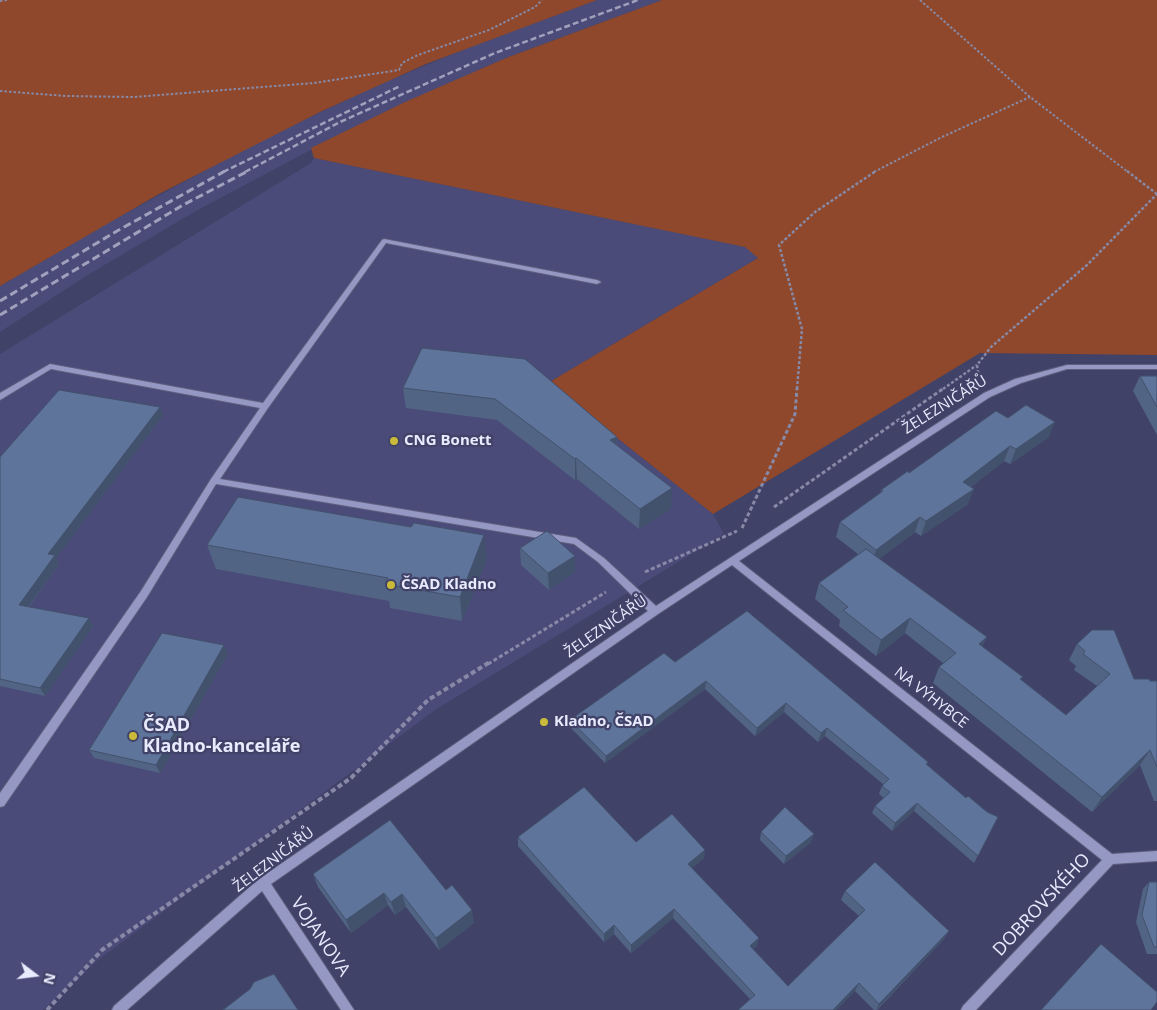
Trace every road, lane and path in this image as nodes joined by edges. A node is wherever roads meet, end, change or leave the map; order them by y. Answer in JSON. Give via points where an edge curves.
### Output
{"nodes":[{"id":1,"x":7,"y":0,"type":"edge"},
{"id":2,"x":542,"y":0,"type":"edge"},
{"id":3,"x":920,"y":0,"type":"edge"},
{"id":4,"x":0,"y":1,"type":"edge"},
{"id":5,"x":0,"y":92,"type":"edge"},
{"id":6,"x":1030,"y":97,"type":"junction"},
{"id":7,"x":1157,"y":194,"type":"edge"},
{"id":8,"x":597,"y":282,"type":"dead end"},
{"id":9,"x":977,"y":365,"type":"junction"},
{"id":10,"x":1157,"y":367,"type":"edge"},
{"id":11,"x":0,"y":397,"type":"edge"},
{"id":12,"x":983,"y":398,"type":"junction"},
{"id":13,"x":265,"y":406,"type":"junction"},
{"id":14,"x":214,"y":481,"type":"junction"},
{"id":15,"x":766,"y":511,"type":"dead end"},
{"id":16,"x":750,"y":523,"type":"dead end"},
{"id":17,"x":742,"y":528,"type":"junction"},
{"id":18,"x":733,"y":560,"type":"junction"},
{"id":19,"x":624,"y":581,"type":"junction"},
{"id":20,"x":655,"y":611,"type":"junction"},
{"id":21,"x":0,"y":802,"type":"edge"},
{"id":22,"x":1157,"y":856,"type":"edge"},
{"id":23,"x":1110,"y":859,"type":"junction"},
{"id":24,"x":263,"y":884,"type":"junction"},
{"id":25,"x":47,"y":1010,"type":"edge"},
{"id":26,"x":118,"y":1010,"type":"edge"},
{"id":27,"x":348,"y":1010,"type":"edge"},
{"id":28,"x":967,"y":1010,"type":"edge"}],
"edges":[{"from":1,"to":4,"type":"path"},
{"from":2,"to":5,"type":"path","via":[[535,7],[489,30],[418,55],[402,63],[399,70],[314,83],[154,96]]},
{"from":3,"to":6,"type":"path"},
{"from":6,"to":7,"type":"path"},
{"from":6,"to":17,"type":"path","via":[[870,174],[814,212],[779,245],[802,329],[795,414]]},
{"from":7,"to":9,"type":"path","via":[[1087,265],[991,347]]},
{"from":8,"to":13,"type":"lane","via":[[384,241]]},
{"from":9,"to":12,"type":"path"},
{"from":9,"to":15,"type":"path"},
{"from":10,"to":12,"type":"street","name":"ŽELEZNIČÁŘŮ","via":[[1067,367],[1018,381]]},
{"from":11,"to":13,"type":"street","via":[[50,366]]},
{"from":12,"to":18,"type":"street","name":"ŽELEZNIČÁŘŮ"},
{"from":13,"to":14,"type":"street"},
{"from":14,"to":19,"type":"street","via":[[576,541]]},
{"from":14,"to":21,"type":"street","via":[[144,594]]},
{"from":16,"to":17,"type":"path"},
{"from":17,"to":19,"type":"path"},
{"from":18,"to":20,"type":"street","name":"ŽELEZNIČÁŘŮ"},
{"from":18,"to":23,"type":"street","name":"NA VÝHYBCE"},
{"from":19,"to":20,"type":"street"},
{"from":19,"to":25,"type":"path","via":[[428,700],[351,778],[102,950]]},
{"from":20,"to":24,"type":"street","name":"ŽELEZNIČÁŘŮ"},
{"from":22,"to":23,"type":"street","name":"DOBROVSKÉHO"},
{"from":23,"to":28,"type":"street","name":"DOBROVSKÉHO"},
{"from":24,"to":26,"type":"street","name":"ŽELEZNIČÁŘŮ"},
{"from":24,"to":27,"type":"street","name":"VOJANOVA"}]}
